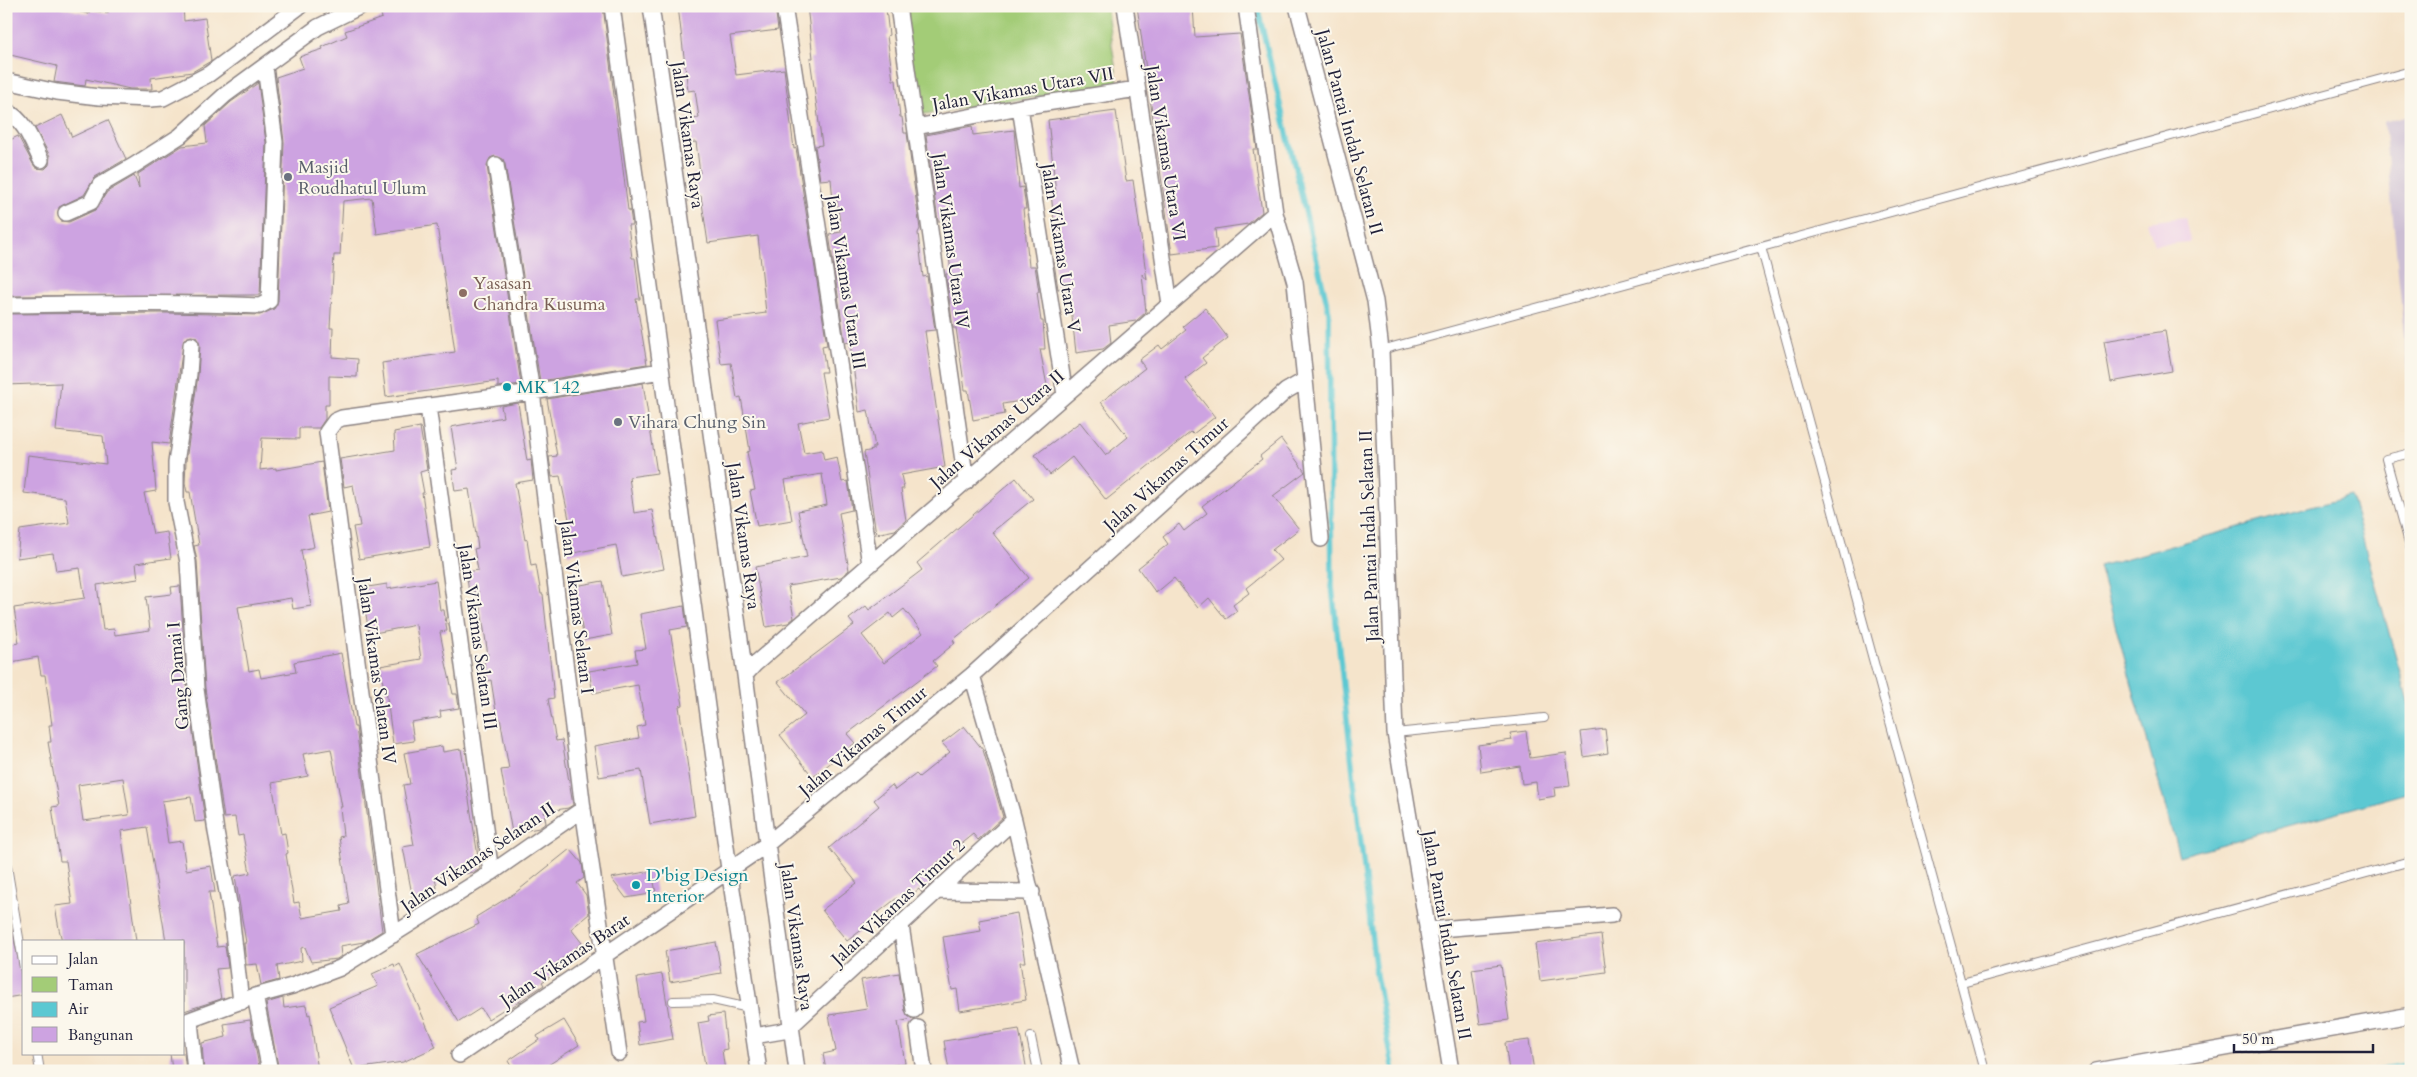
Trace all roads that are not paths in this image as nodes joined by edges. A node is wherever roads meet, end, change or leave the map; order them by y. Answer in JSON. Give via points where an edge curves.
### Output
{"nodes":[{"id":1,"x":300,"y":6,"type":"edge"},
{"id":2,"x":361,"y":6,"type":"edge"},
{"id":3,"x":612,"y":6,"type":"edge"},
{"id":4,"x":651,"y":6,"type":"edge"},
{"id":5,"x":784,"y":6,"type":"edge"},
{"id":6,"x":898,"y":6,"type":"edge"},
{"id":7,"x":1125,"y":6,"type":"edge"},
{"id":8,"x":1246,"y":6,"type":"edge"},
{"id":9,"x":1297,"y":6,"type":"edge"},
{"id":10,"x":265,"y":67,"type":"junction"},
{"id":11,"x":2411,"y":71,"type":"edge"},
{"id":12,"x":6,"y":81,"type":"edge"},
{"id":13,"x":1136,"y":89,"type":"junction"},
{"id":14,"x":1020,"y":107,"type":"junction"},
{"id":15,"x":6,"y":111,"type":"edge"},
{"id":16,"x":916,"y":127,"type":"junction"},
{"id":17,"x":41,"y":160,"type":"dead end"},
{"id":18,"x":496,"y":166,"type":"dead end"},
{"id":19,"x":66,"y":213,"type":"dead end"},
{"id":20,"x":1275,"y":213,"type":"junction"},
{"id":21,"x":1761,"y":247,"type":"junction"},
{"id":22,"x":1170,"y":304,"type":"junction"},
{"id":23,"x":6,"y":305,"type":"edge"},
{"id":24,"x":191,"y":345,"type":"dead end"},
{"id":25,"x":1381,"y":350,"type":"junction"},
{"id":26,"x":661,"y":371,"type":"junction"},
{"id":27,"x":1305,"y":380,"type":"junction"},
{"id":28,"x":532,"y":392,"type":"junction"},
{"id":29,"x":1065,"y":395,"type":"junction"},
{"id":30,"x":428,"y":406,"type":"junction"},
{"id":31,"x":2411,"y":453,"type":"edge"},
{"id":32,"x":966,"y":482,"type":"junction"},
{"id":33,"x":1322,"y":539,"type":"dead end"},
{"id":34,"x":2410,"y":541,"type":"edge"},
{"id":35,"x":2411,"y":550,"type":"edge"},
{"id":36,"x":870,"y":564,"type":"junction"},
{"id":37,"x":745,"y":675,"type":"junction"},
{"id":38,"x":972,"y":675,"type":"junction"},
{"id":39,"x":1544,"y":718,"type":"dead end"},
{"id":40,"x":1395,"y":733,"type":"junction"},
{"id":41,"x":583,"y":809,"type":"junction"},
{"id":42,"x":1014,"y":820,"type":"junction"},
{"id":43,"x":762,"y":848,"type":"junction"},
{"id":44,"x":6,"y":860,"type":"edge"},
{"id":45,"x":2411,"y":861,"type":"edge"},
{"id":46,"x":732,"y":867,"type":"junction"},
{"id":47,"x":491,"y":873,"type":"junction"},
{"id":48,"x":938,"y":891,"type":"junction"},
{"id":49,"x":1032,"y":892,"type":"junction"},
{"id":50,"x":1612,"y":915,"type":"dead end"},
{"id":51,"x":901,"y":926,"type":"junction"},
{"id":52,"x":1427,"y":930,"type":"junction"},
{"id":53,"x":393,"y":935,"type":"junction"},
{"id":54,"x":22,"y":956,"type":"edge"},
{"id":55,"x":604,"y":957,"type":"junction"},
{"id":56,"x":1962,"y":983,"type":"junction"},
{"id":57,"x":248,"y":999,"type":"junction"},
{"id":58,"x":673,"y":1001,"type":"dead end"},
{"id":59,"x":749,"y":1008,"type":"junction"},
{"id":60,"x":914,"y":1010,"type":"dead end"},
{"id":61,"x":2411,"y":1015,"type":"edge"},
{"id":62,"x":187,"y":1022,"type":"edge"},
{"id":63,"x":918,"y":1028,"type":"dead end"},
{"id":64,"x":786,"y":1029,"type":"junction"},
{"id":65,"x":758,"y":1035,"type":"junction"},
{"id":66,"x":1031,"y":1037,"type":"dead end"},
{"id":67,"x":619,"y":1053,"type":"dead end"},
{"id":68,"x":38,"y":1054,"type":"edge"},
{"id":69,"x":458,"y":1055,"type":"dead end"},
{"id":70,"x":40,"y":1071,"type":"edge"},
{"id":71,"x":195,"y":1071,"type":"edge"},
{"id":72,"x":270,"y":1071,"type":"edge"},
{"id":73,"x":758,"y":1071,"type":"edge"},
{"id":74,"x":797,"y":1071,"type":"edge"},
{"id":75,"x":924,"y":1071,"type":"edge"},
{"id":76,"x":1038,"y":1071,"type":"edge"},
{"id":77,"x":1072,"y":1071,"type":"edge"},
{"id":78,"x":1451,"y":1071,"type":"edge"},
{"id":79,"x":1985,"y":1071,"type":"edge"},
{"id":80,"x":2096,"y":1071,"type":"edge"}],
"edges":[{"from":1,"to":12,"type":"street","via":[[209,74],[162,98],[150,100],[57,92]]},
{"from":2,"to":10,"type":"street","via":[[318,27]]},
{"from":3,"to":26,"type":"street"},
{"from":4,"to":37,"type":"street","name":"Jalan Vikamas Raya"},
{"from":5,"to":36,"type":"street","name":"Jalan Vikamas Utara III"},
{"from":6,"to":16,"type":"street","name":"Jalan Vikamas Utara IV"},
{"from":7,"to":13,"type":"street","name":"Jalan Vikamas Utara VI"},
{"from":8,"to":20,"type":"street"},
{"from":9,"to":25,"type":"street","name":"Jalan Pantai Indah Selatan II","via":[[1375,301]]},
{"from":10,"to":19,"type":"street","via":[[225,95],[180,136],[100,185],[91,202]]},
{"from":10,"to":23,"type":"street","via":[[275,142],[269,301],[260,306],[200,302]]},
{"from":11,"to":21,"type":"lane"},
{"from":13,"to":14,"type":"street","name":"Jalan Vikamas Utara VII"},
{"from":13,"to":22,"type":"street","name":"Jalan Vikamas Utara VI"},
{"from":14,"to":16,"type":"street","name":"Jalan Vikamas Utara VII"},
{"from":14,"to":29,"type":"street","name":"Jalan Vikamas Utara V"},
{"from":15,"to":17,"type":"street","via":[[14,114],[27,130]]},
{"from":16,"to":32,"type":"street","name":"Jalan Vikamas Utara IV"},
{"from":18,"to":28,"type":"street","name":"Jalan Vikamas Selatan I"},
{"from":20,"to":22,"type":"street","name":"Jalan Vikamas Utara II"},
{"from":20,"to":27,"type":"street","via":[[1295,282]]},
{"from":21,"to":25,"type":"lane"},
{"from":21,"to":56,"type":"lane"},
{"from":22,"to":29,"type":"street","name":"Jalan Vikamas Utara II"},
{"from":24,"to":57,"type":"street","name":"Gang Damai I","via":[[176,463],[176,502],[188,562],[196,689],[216,832]]},
{"from":25,"to":40,"type":"street","name":"Jalan Pantai Indah Selatan II"},
{"from":26,"to":28,"type":"street"},
{"from":26,"to":46,"type":"street"},
{"from":27,"to":33,"type":"street"},
{"from":27,"to":38,"type":"street","name":"Jalan Vikamas Timur","via":[[1278,398]]},
{"from":28,"to":30,"type":"street"},
{"from":28,"to":41,"type":"street","name":"Jalan Vikamas Selatan I"},
{"from":29,"to":32,"type":"street","name":"Jalan Vikamas Utara II"},
{"from":30,"to":47,"type":"street","name":"Jalan Vikamas Selatan III"},
{"from":30,"to":53,"type":"street","name":"Jalan Vikamas Selatan IV","via":[[342,418],[326,432]]},
{"from":31,"to":34,"type":"lane","via":[[2386,459]]},
{"from":32,"to":36,"type":"street","name":"Jalan Vikamas Utara II"},
{"from":34,"to":35,"type":"lane"},
{"from":36,"to":37,"type":"street","name":"Jalan Vikamas Utara II"},
{"from":37,"to":43,"type":"street","name":"Jalan Vikamas Raya"},
{"from":38,"to":42,"type":"street"},
{"from":38,"to":43,"type":"street","name":"Jalan Vikamas Timur"},
{"from":39,"to":40,"type":"lane"},
{"from":40,"to":52,"type":"street","name":"Jalan Pantai Indah Selatan II"},
{"from":41,"to":47,"type":"street","name":"Jalan Vikamas Selatan II"},
{"from":41,"to":55,"type":"street","name":"Jalan Vikamas Selatan I"},
{"from":42,"to":48,"type":"street","name":"Jalan Vikamas Timur 2"},
{"from":42,"to":49,"type":"street"},
{"from":43,"to":46,"type":"street","name":"Jalan Vikamas Barat"},
{"from":43,"to":64,"type":"street","name":"Jalan Vikamas Raya"},
{"from":44,"to":54,"type":"lane"},
{"from":45,"to":56,"type":"lane"},
{"from":46,"to":55,"type":"street","name":"Jalan Vikamas Barat"},
{"from":46,"to":59,"type":"street"},
{"from":47,"to":53,"type":"street","name":"Jalan Vikamas Selatan II"},
{"from":48,"to":49,"type":"street"},
{"from":48,"to":51,"type":"street","name":"Jalan Vikamas Timur 2"},
{"from":49,"to":77,"type":"street"},
{"from":50,"to":52,"type":"street"},
{"from":51,"to":60,"type":"street"},
{"from":51,"to":64,"type":"street","name":"Jalan Vikamas Timur 2"},
{"from":52,"to":78,"type":"street","name":"Jalan Pantai Indah Selatan II"},
{"from":53,"to":57,"type":"street","name":"Jalan Vikamas Selatan II","via":[[325,975]]},
{"from":55,"to":67,"type":"street","name":"Jalan Vikamas Selatan I"},
{"from":55,"to":69,"type":"street","name":"Jalan Vikamas Barat"},
{"from":56,"to":79,"type":"lane"},
{"from":57,"to":62,"type":"street","name":"Jalan Vikamas Selatan II"},
{"from":57,"to":72,"type":"street","name":"Gang Damai I"},
{"from":58,"to":59,"type":"lane","via":[[713,1000]]},
{"from":59,"to":65,"type":"street"},
{"from":61,"to":80,"type":"street"},
{"from":62,"to":71,"type":"street"},
{"from":63,"to":75,"type":"street"},
{"from":64,"to":65,"type":"street"},
{"from":64,"to":74,"type":"street","name":"Jalan Vikamas Raya"},
{"from":65,"to":73,"type":"street"},
{"from":66,"to":76,"type":"lane"},
{"from":68,"to":70,"type":"lane"}]}
